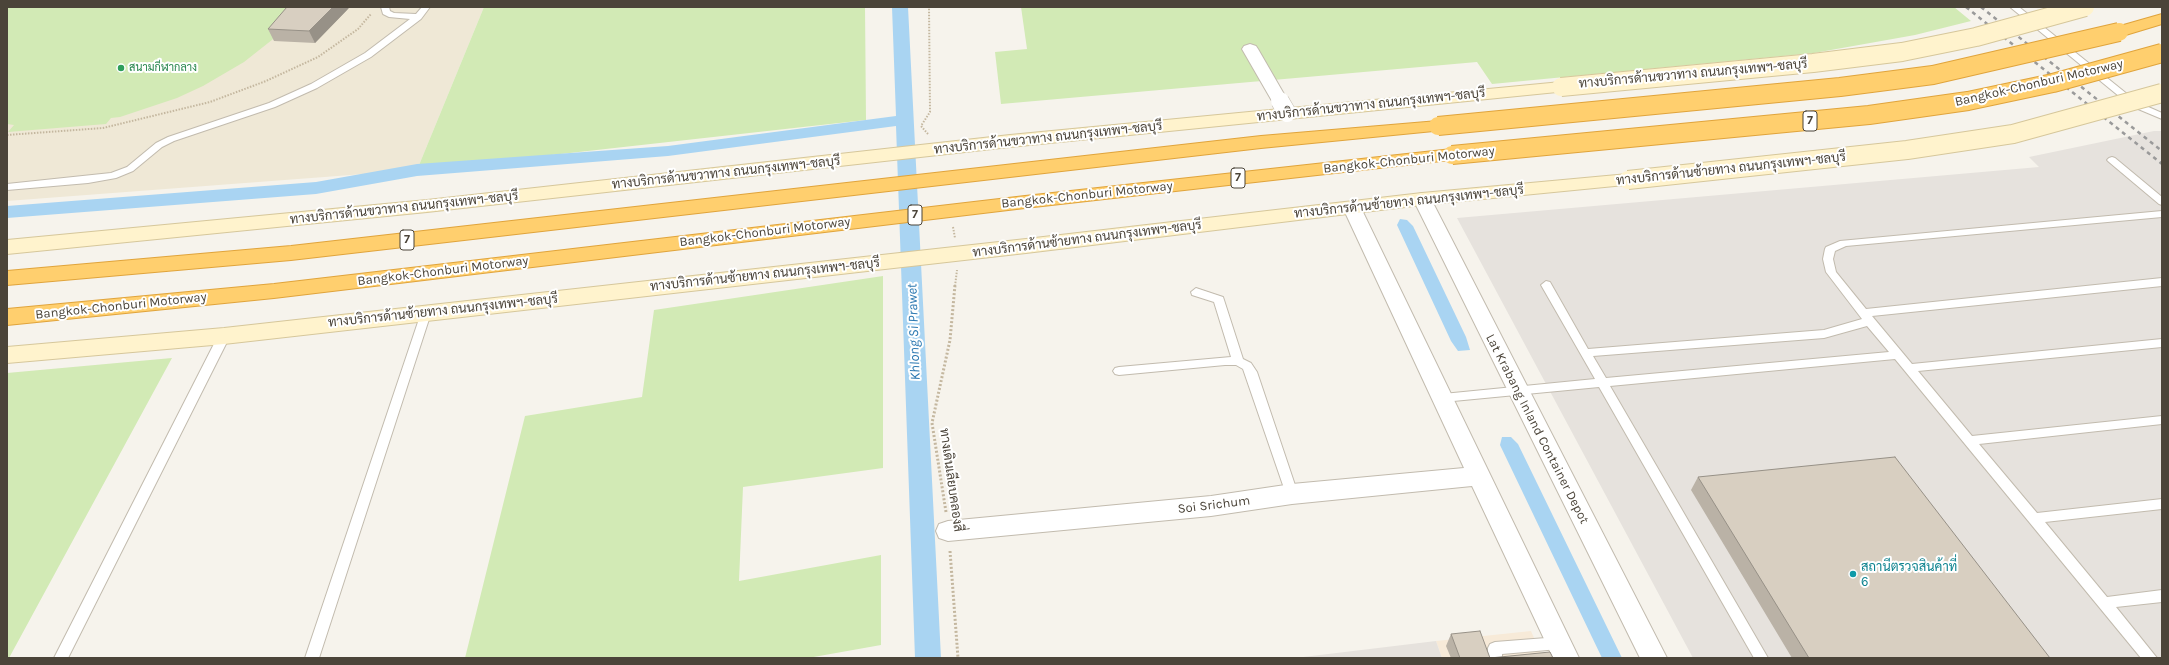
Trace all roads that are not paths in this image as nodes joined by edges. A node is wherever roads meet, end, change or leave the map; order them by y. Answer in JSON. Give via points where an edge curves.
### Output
{"nodes":[{"id":1,"x":385,"y":7,"type":"edge"},
{"id":2,"x":426,"y":7,"type":"edge"},
{"id":3,"x":2014,"y":7,"type":"edge"},
{"id":4,"x":2086,"y":7,"type":"edge"},
{"id":5,"x":418,"y":17,"type":"junction"},
{"id":6,"x":2162,"y":19,"type":"edge"},
{"id":7,"x":1250,"y":49,"type":"dead end"},
{"id":8,"x":2162,"y":53,"type":"edge"},
{"id":9,"x":2162,"y":93,"type":"edge"},
{"id":10,"x":1284,"y":107,"type":"junction"},
{"id":11,"x":2162,"y":116,"type":"edge"},
{"id":12,"x":2112,"y":160,"type":"dead end"},
{"id":13,"x":7,"y":187,"type":"edge"},
{"id":14,"x":1422,"y":200,"type":"junction"},
{"id":15,"x":2162,"y":202,"type":"edge"},
{"id":16,"x":1352,"y":208,"type":"junction"},
{"id":17,"x":2162,"y":214,"type":"edge"},
{"id":18,"x":7,"y":247,"type":"edge"},
{"id":19,"x":7,"y":278,"type":"edge"},
{"id":20,"x":2162,"y":282,"type":"edge"},
{"id":21,"x":1546,"y":285,"type":"dead end"},
{"id":22,"x":1196,"y":292,"type":"dead end"},
{"id":23,"x":426,"y":313,"type":"junction"},
{"id":24,"x":7,"y":317,"type":"edge"},
{"id":25,"x":1866,"y":317,"type":"junction"},
{"id":26,"x":224,"y":336,"type":"junction"},
{"id":27,"x":2162,"y":343,"type":"edge"},
{"id":28,"x":1585,"y":352,"type":"junction"},
{"id":29,"x":1898,"y":355,"type":"junction"},
{"id":30,"x":7,"y":356,"type":"edge"},
{"id":31,"x":1238,"y":361,"type":"junction"},
{"id":32,"x":1909,"y":368,"type":"junction"},
{"id":33,"x":1119,"y":371,"type":"dead end"},
{"id":34,"x":1603,"y":383,"type":"junction"},
{"id":35,"x":1518,"y":392,"type":"junction"},
{"id":36,"x":1443,"y":398,"type":"junction"},
{"id":37,"x":2162,"y":420,"type":"edge"},
{"id":38,"x":1970,"y":441,"type":"junction"},
{"id":39,"x":1479,"y":476,"type":"junction"},
{"id":40,"x":1292,"y":494,"type":"junction"},
{"id":41,"x":2162,"y":504,"type":"edge"},
{"id":42,"x":2034,"y":518,"type":"junction"},
{"id":43,"x":948,"y":531,"type":"road end"},
{"id":44,"x":2162,"y":596,"type":"edge"},
{"id":45,"x":2105,"y":603,"type":"junction"},
{"id":46,"x":1562,"y":650,"type":"edge"},
{"id":47,"x":61,"y":658,"type":"edge"},
{"id":48,"x":312,"y":658,"type":"edge"},
{"id":49,"x":1495,"y":658,"type":"edge"},
{"id":50,"x":1654,"y":658,"type":"edge"},
{"id":51,"x":1761,"y":658,"type":"edge"},
{"id":52,"x":2150,"y":658,"type":"edge"}],
"edges":[{"from":1,"to":5,"type":"lane","via":[[386,12],[392,15]]},
{"from":2,"to":5,"type":"lane"},
{"from":3,"to":11,"type":"lane","via":[[2134,104]]},
{"from":4,"to":10,"type":"main road","name":"ทางบริการด้านขวาทาง ถนนกรุงเทพฯ-ชลบุรี","bridge":true,"via":[[1976,37],[1902,52],[1561,87]]},
{"from":5,"to":13,"type":"lane","via":[[368,55],[314,86],[272,105],[171,139],[159,145],[130,170],[88,180]]},
{"from":6,"to":19,"type":"highway","number":"7","bridge":true,"via":[[2028,54],[1933,75],[1840,87],[1261,142],[291,253]]},
{"from":7,"to":10,"type":"street"},
{"from":8,"to":24,"type":"highway","name":"Bangkok-Chonburi Motorway","number":"7","bridge":true,"via":[[2053,83],[1960,102],[1869,115],[1452,155],[1024,202],[274,291]]},
{"from":9,"to":14,"type":"main road","name":"ทางบริการด้านซ้ายทาง ถนนกรุงเทพฯ-ชลบุรี","bridge":true,"via":[[2013,134],[1907,150]]},
{"from":10,"to":18,"type":"main road","name":"ทางบริการด้านขวาทาง ถนนกรุงเทพฯ-ชลบุรี","via":[[1010,141],[427,206]]},
{"from":12,"to":15,"type":"lane"},
{"from":14,"to":16,"type":"main road","name":"ทางบริการด้านซ้ายทาง ถนนกรุงเทพฯ-ชลบุรี"},
{"from":14,"to":35,"type":"street","name":"Lat Krabang Inland Container Depot"},
{"from":16,"to":23,"type":"main road","name":"ทางบริการด้านซ้ายทาง ถนนกรุงเทพฯ-ชลบุรี"},
{"from":16,"to":36,"type":"street"},
{"from":17,"to":25,"type":"lane","via":[[1836,246],[1830,249],[1828,254],[1828,266]]},
{"from":20,"to":25,"type":"lane"},
{"from":21,"to":28,"type":"lane"},
{"from":22,"to":31,"type":"lane","via":[[1219,300]]},
{"from":23,"to":26,"type":"main road","name":"ทางบริการด้านซ้ายทาง ถนนกรุงเทพฯ-ชลบุรี"},
{"from":23,"to":48,"type":"lane"},
{"from":25,"to":28,"type":"lane","via":[[1824,334]]},
{"from":25,"to":29,"type":"lane"},
{"from":26,"to":30,"type":"main road","name":"ทางบริการด้านซ้ายทาง ถนนกรุงเทพฯ-ชลบุรี"},
{"from":26,"to":47,"type":"lane"},
{"from":27,"to":32,"type":"lane"},
{"from":28,"to":34,"type":"lane"},
{"from":29,"to":32,"type":"lane"},
{"from":29,"to":34,"type":"lane"},
{"from":31,"to":33,"type":"lane"},
{"from":31,"to":40,"type":"lane","via":[[1251,372]]},
{"from":32,"to":38,"type":"lane"},
{"from":34,"to":35,"type":"lane"},
{"from":34,"to":51,"type":"lane"},
{"from":35,"to":36,"type":"lane"},
{"from":35,"to":50,"type":"street","name":"Lat Krabang Inland Container Depot"},
{"from":36,"to":39,"type":"street"},
{"from":37,"to":38,"type":"lane"},
{"from":38,"to":42,"type":"lane"},
{"from":39,"to":40,"type":"street","name":"Soi Srichum"},
{"from":39,"to":46,"type":"street"},
{"from":40,"to":43,"type":"street","name":"Soi Srichum","via":[[1211,506]]},
{"from":41,"to":42,"type":"lane"},
{"from":42,"to":45,"type":"lane"},
{"from":44,"to":45,"type":"lane"},
{"from":45,"to":52,"type":"lane"},
{"from":46,"to":49,"type":"lane","via":[[1495,648]]}]}
